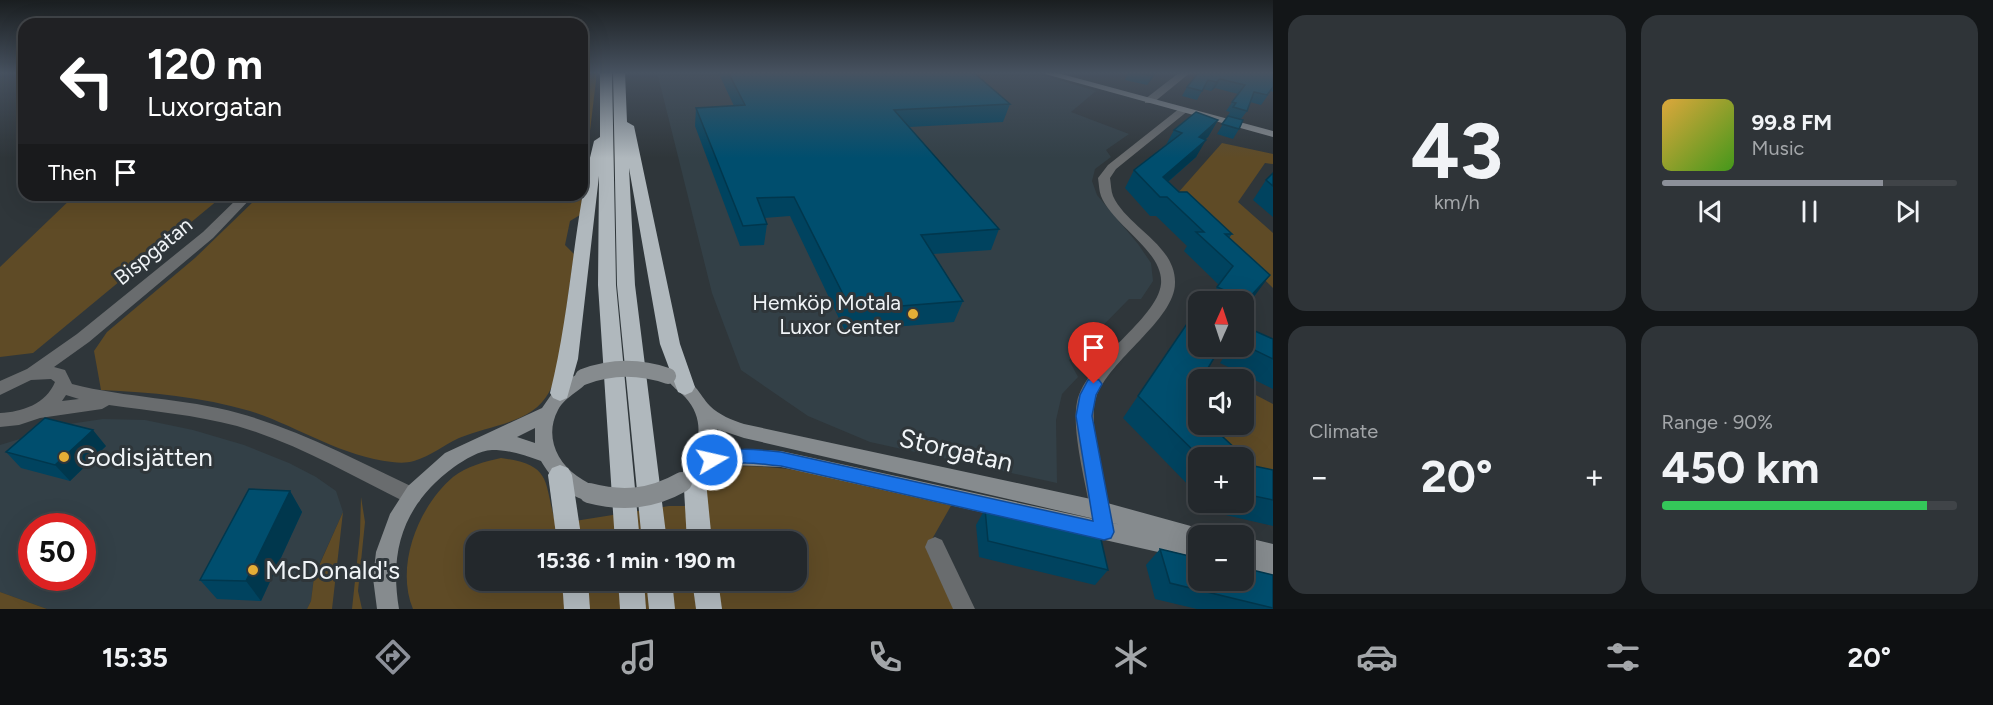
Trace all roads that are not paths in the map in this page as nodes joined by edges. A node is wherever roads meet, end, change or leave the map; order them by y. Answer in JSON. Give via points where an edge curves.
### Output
{"nodes":[{"id":1,"x":611,"y":100,"type":"edge"},
{"id":2,"x":616,"y":100,"type":"edge"},
{"id":3,"x":620,"y":100,"type":"edge"},
{"id":4,"x":1149,"y":101,"type":"edge"},
{"id":5,"x":1184,"y":110,"type":"junction"},
{"id":6,"x":607,"y":124,"type":"junction"},
{"id":7,"x":1272,"y":133,"type":"edge"},
{"id":8,"x":588,"y":198,"type":"edge"},
{"id":9,"x":242,"y":201,"type":"edge"},
{"id":10,"x":588,"y":201,"type":"edge"},
{"id":11,"x":83,"y":338,"type":"junction"},
{"id":12,"x":33,"y":373,"type":"junction"},
{"id":13,"x":60,"y":381,"type":"junction"},
{"id":14,"x":4,"y":385,"type":"edge"},
{"id":15,"x":685,"y":387,"type":"junction"},
{"id":16,"x":560,"y":393,"type":"junction"},
{"id":17,"x":123,"y":400,"type":"junction"},
{"id":18,"x":37,"y":411,"type":"junction"},
{"id":19,"x":705,"y":411,"type":"junction"},
{"id":20,"x":547,"y":413,"type":"junction"},
{"id":21,"x":8,"y":419,"type":"edge"},
{"id":22,"x":0,"y":429,"type":"edge"},
{"id":23,"x":487,"y":443,"type":"junction"},
{"id":24,"x":546,"y":455,"type":"junction"},
{"id":25,"x":692,"y":472,"type":"junction"},
{"id":26,"x":560,"y":475,"type":"junction"},
{"id":27,"x":412,"y":496,"type":"junction"},
{"id":28,"x":1100,"y":510,"type":"junction"},
{"id":29,"x":568,"y":531,"type":"edge"},
{"id":30,"x":627,"y":531,"type":"edge"},
{"id":31,"x":654,"y":531,"type":"edge"},
{"id":32,"x":699,"y":531,"type":"edge"},
{"id":33,"x":1104,"y":532,"type":"junction"},
{"id":34,"x":1188,"y":534,"type":"edge"},
{"id":35,"x":935,"y":547,"type":"dead end"},
{"id":36,"x":1188,"y":549,"type":"edge"},
{"id":37,"x":1254,"y":549,"type":"edge"},
{"id":38,"x":1273,"y":554,"type":"edge"},
{"id":39,"x":1254,"y":564,"type":"edge"},
{"id":40,"x":1273,"y":568,"type":"edge"},
{"id":41,"x":576,"y":591,"type":"edge"},
{"id":42,"x":632,"y":591,"type":"edge"},
{"id":43,"x":660,"y":591,"type":"edge"},
{"id":44,"x":707,"y":591,"type":"edge"},
{"id":45,"x":388,"y":609,"type":"edge"},
{"id":46,"x":577,"y":609,"type":"edge"},
{"id":47,"x":633,"y":609,"type":"edge"},
{"id":48,"x":662,"y":609,"type":"edge"},
{"id":49,"x":709,"y":609,"type":"edge"},
{"id":50,"x":964,"y":609,"type":"edge"}],
"edges":[{"from":1,"to":6,"type":"highway"},
{"from":2,"to":31,"type":"highway","via":[[626,285]]},
{"from":3,"to":15,"type":"highway","via":[[670,344]]},
{"from":4,"to":5,"type":"main road"},
{"from":5,"to":7,"type":"main road"},
{"from":5,"to":28,"type":"street","via":[[1112,167],[1104,178],[1107,195],[1159,257],[1169,283],[1162,303],[1088,395],[1084,416]]},
{"from":6,"to":8,"type":"highway","via":[[595,157]]},
{"from":6,"to":30,"type":"highway","via":[[607,285]]},
{"from":9,"to":11,"type":"street","name":"Bispgatan","via":[[208,235]]},
{"from":10,"to":16,"type":"highway","via":[[571,342]]},
{"from":11,"to":12,"type":"street","name":"Bispgatan"},
{"from":11,"to":13,"type":"street","name":"Bispgatan"},
{"from":12,"to":13,"type":"street","via":[[43,371]]},
{"from":12,"to":14,"type":"street"},
{"from":13,"to":17,"type":"street"},
{"from":13,"to":18,"type":"street","name":"Bispgatan","via":[[53,400]]},
{"from":15,"to":16,"type":"main road","bridge":true,"via":[[668,376],[630,367],[583,377]]},
{"from":15,"to":19,"type":"main road"},
{"from":16,"to":20,"type":"main road"},
{"from":17,"to":18,"type":"street"},
{"from":17,"to":27,"type":"street","via":[[166,404],[239,420],[302,444]]},
{"from":18,"to":21,"type":"street"},
{"from":19,"to":25,"type":"main road","via":[[709,438],[706,451]]},
{"from":19,"to":28,"type":"main road","name":"Storgatan","via":[[723,424],[744,431]]},
{"from":20,"to":23,"type":"main road"},
{"from":20,"to":24,"type":"main road","via":[[542,434]]},
{"from":21,"to":22,"type":"street"},
{"from":23,"to":24,"type":"main road","via":[[512,443]]},
{"from":23,"to":27,"type":"main road","via":[[452,459]]},
{"from":24,"to":26,"type":"main road"},
{"from":25,"to":26,"type":"main road","bridge":true,"via":[[657,494],[638,499],[589,493]]},
{"from":25,"to":32,"type":"highway"},
{"from":25,"to":33,"type":"main road","name":"Storgatan","via":[[725,456],[781,459]]},
{"from":26,"to":29,"type":"highway"},
{"from":27,"to":45,"type":"main road","via":[[387,551],[384,568]]},
{"from":28,"to":33,"type":"street"},
{"from":28,"to":34,"type":"main road","name":"Storgatan"},
{"from":33,"to":36,"type":"main road","name":"Storgatan"},
{"from":35,"to":50,"type":"street"},
{"from":37,"to":38,"type":"main road"},
{"from":39,"to":40,"type":"main road"},
{"from":41,"to":46,"type":"highway"},
{"from":42,"to":47,"type":"highway"},
{"from":43,"to":48,"type":"highway"},
{"from":44,"to":49,"type":"highway"}]}
